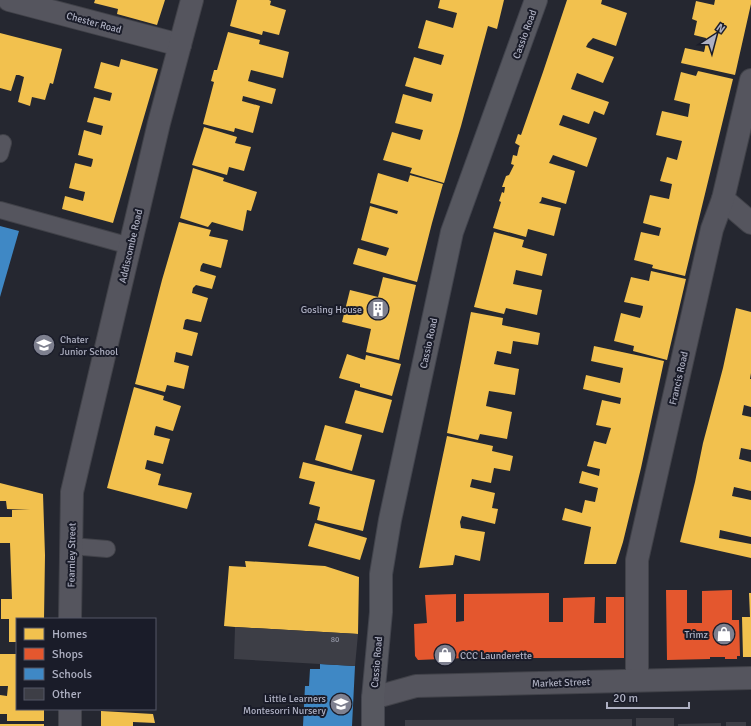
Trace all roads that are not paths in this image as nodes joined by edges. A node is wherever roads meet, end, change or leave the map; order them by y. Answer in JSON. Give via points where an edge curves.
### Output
{"nodes":[{"id":1,"x":9,"y":0,"type":"edge"},
{"id":2,"x":192,"y":0,"type":"edge"},
{"id":3,"x":536,"y":0,"type":"edge"},
{"id":4,"x":180,"y":45,"type":"junction"},
{"id":5,"x":751,"y":80,"type":"edge"},
{"id":6,"x":723,"y":199,"type":"junction"},
{"id":7,"x":0,"y":210,"type":"edge"},
{"id":8,"x":751,"y":223,"type":"edge"},
{"id":9,"x":130,"y":246,"type":"junction"},
{"id":10,"x":72,"y":492,"type":"joint"},
{"id":11,"x":71,"y":546,"type":"junction"},
{"id":12,"x":107,"y":549,"type":"dead end"},
{"id":13,"x":70,"y":618,"type":"edge"},
{"id":14,"x":751,"y":678,"type":"edge"},
{"id":15,"x":637,"y":680,"type":"junction"},
{"id":16,"x":373,"y":698,"type":"junction"},
{"id":17,"x":70,"y":710,"type":"edge"},
{"id":18,"x":70,"y":726,"type":"edge"},
{"id":19,"x":373,"y":726,"type":"edge"}],
"edges":[{"from":1,"to":4,"type":"street","name":"Chester Road"},
{"from":2,"to":4,"type":"street","name":"Addiscombe Road"},
{"from":3,"to":16,"type":"main road","name":"Cassio Road","via":[[452,232],[390,520],[381,574],[381,612]]},
{"from":4,"to":9,"type":"street","name":"Addiscombe Road","via":[[158,123]]},
{"from":5,"to":6,"type":"street","name":"Francis Road"},
{"from":6,"to":8,"type":"street"},
{"from":6,"to":15,"type":"street","name":"Francis Road","via":[[712,229],[637,560]]},
{"from":7,"to":9,"type":"lane"},
{"from":9,"to":10,"type":"street","name":"Addiscombe Road"},
{"from":10,"to":11,"type":"street","name":"Fearnley Street"},
{"from":11,"to":12,"type":"lane"},
{"from":11,"to":13,"type":"street","name":"Fearnley Street"},
{"from":14,"to":15,"type":"street","name":"Market Street"},
{"from":15,"to":16,"type":"street","name":"Market Street","via":[[416,686]]},
{"from":16,"to":19,"type":"main road","name":"Cassio Road"},
{"from":17,"to":18,"type":"street"}]}
